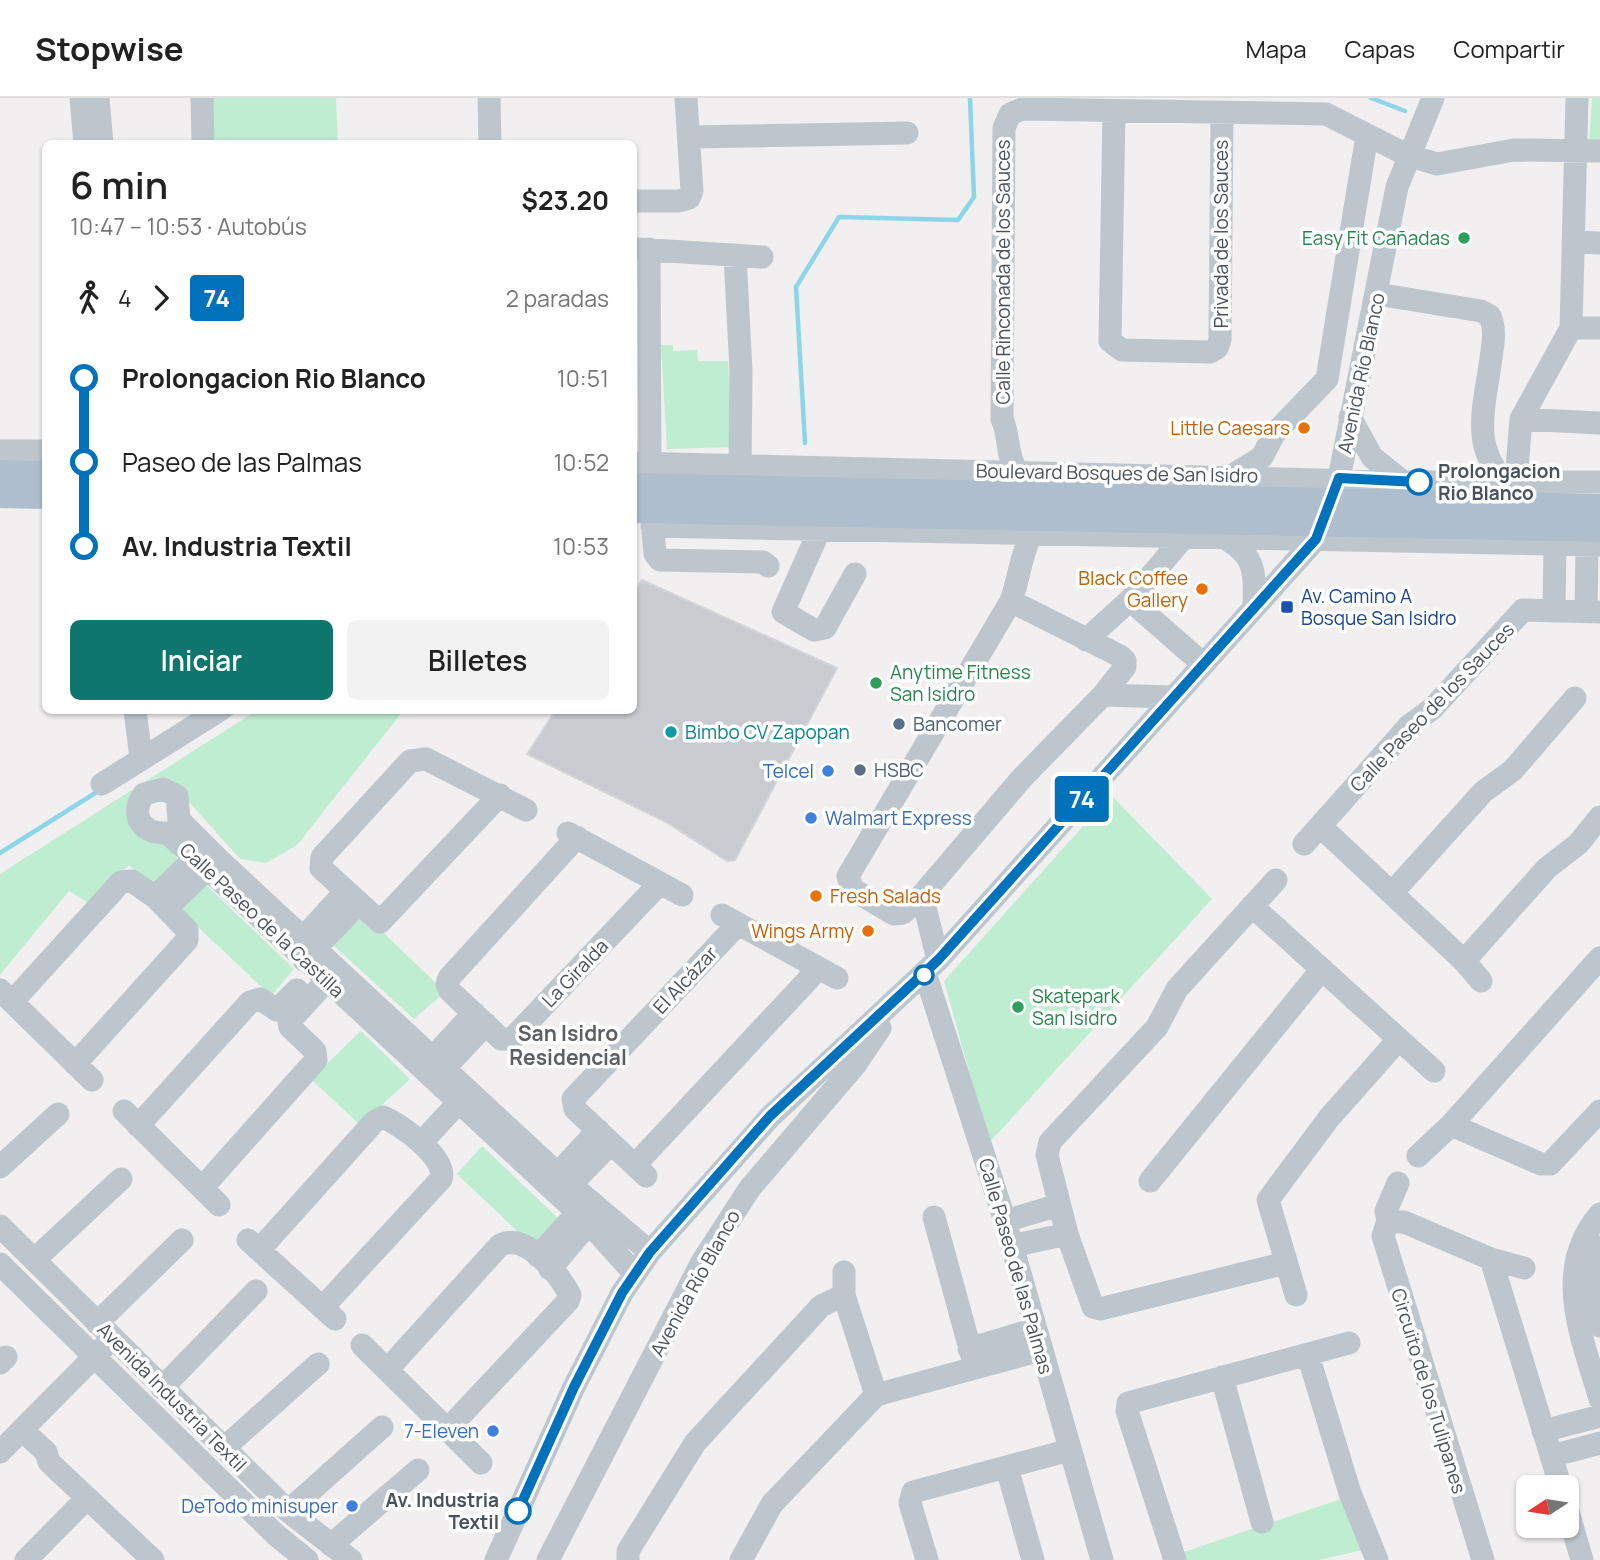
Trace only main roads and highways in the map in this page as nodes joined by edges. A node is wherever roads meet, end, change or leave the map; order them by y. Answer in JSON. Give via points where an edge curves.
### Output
{"nodes":[{"id":1,"x":0,"y":474,"type":"edge"},
{"id":2,"x":42,"y":475,"type":"edge"},
{"id":3,"x":643,"y":492,"type":"edge"},
{"id":4,"x":0,"y":494,"type":"edge"},
{"id":5,"x":42,"y":495,"type":"edge"},
{"id":6,"x":1600,"y":508,"type":"edge"},
{"id":7,"x":1327,"y":510,"type":"junction"},
{"id":8,"x":1596,"y":539,"type":"edge"}],
"edges":[{"from":1,"to":2,"type":"main road"},
{"from":3,"to":7,"type":"main road","name":"Boulevard Bosques de San Isidro","via":[[793,500]]},
{"from":4,"to":5,"type":"main road"},
{"from":6,"to":7,"type":"main road","name":"Boulevard Bosques de San Isidro"},
{"from":7,"to":8,"type":"main road","name":"Boulevard Bosques de San Isidro"}]}
